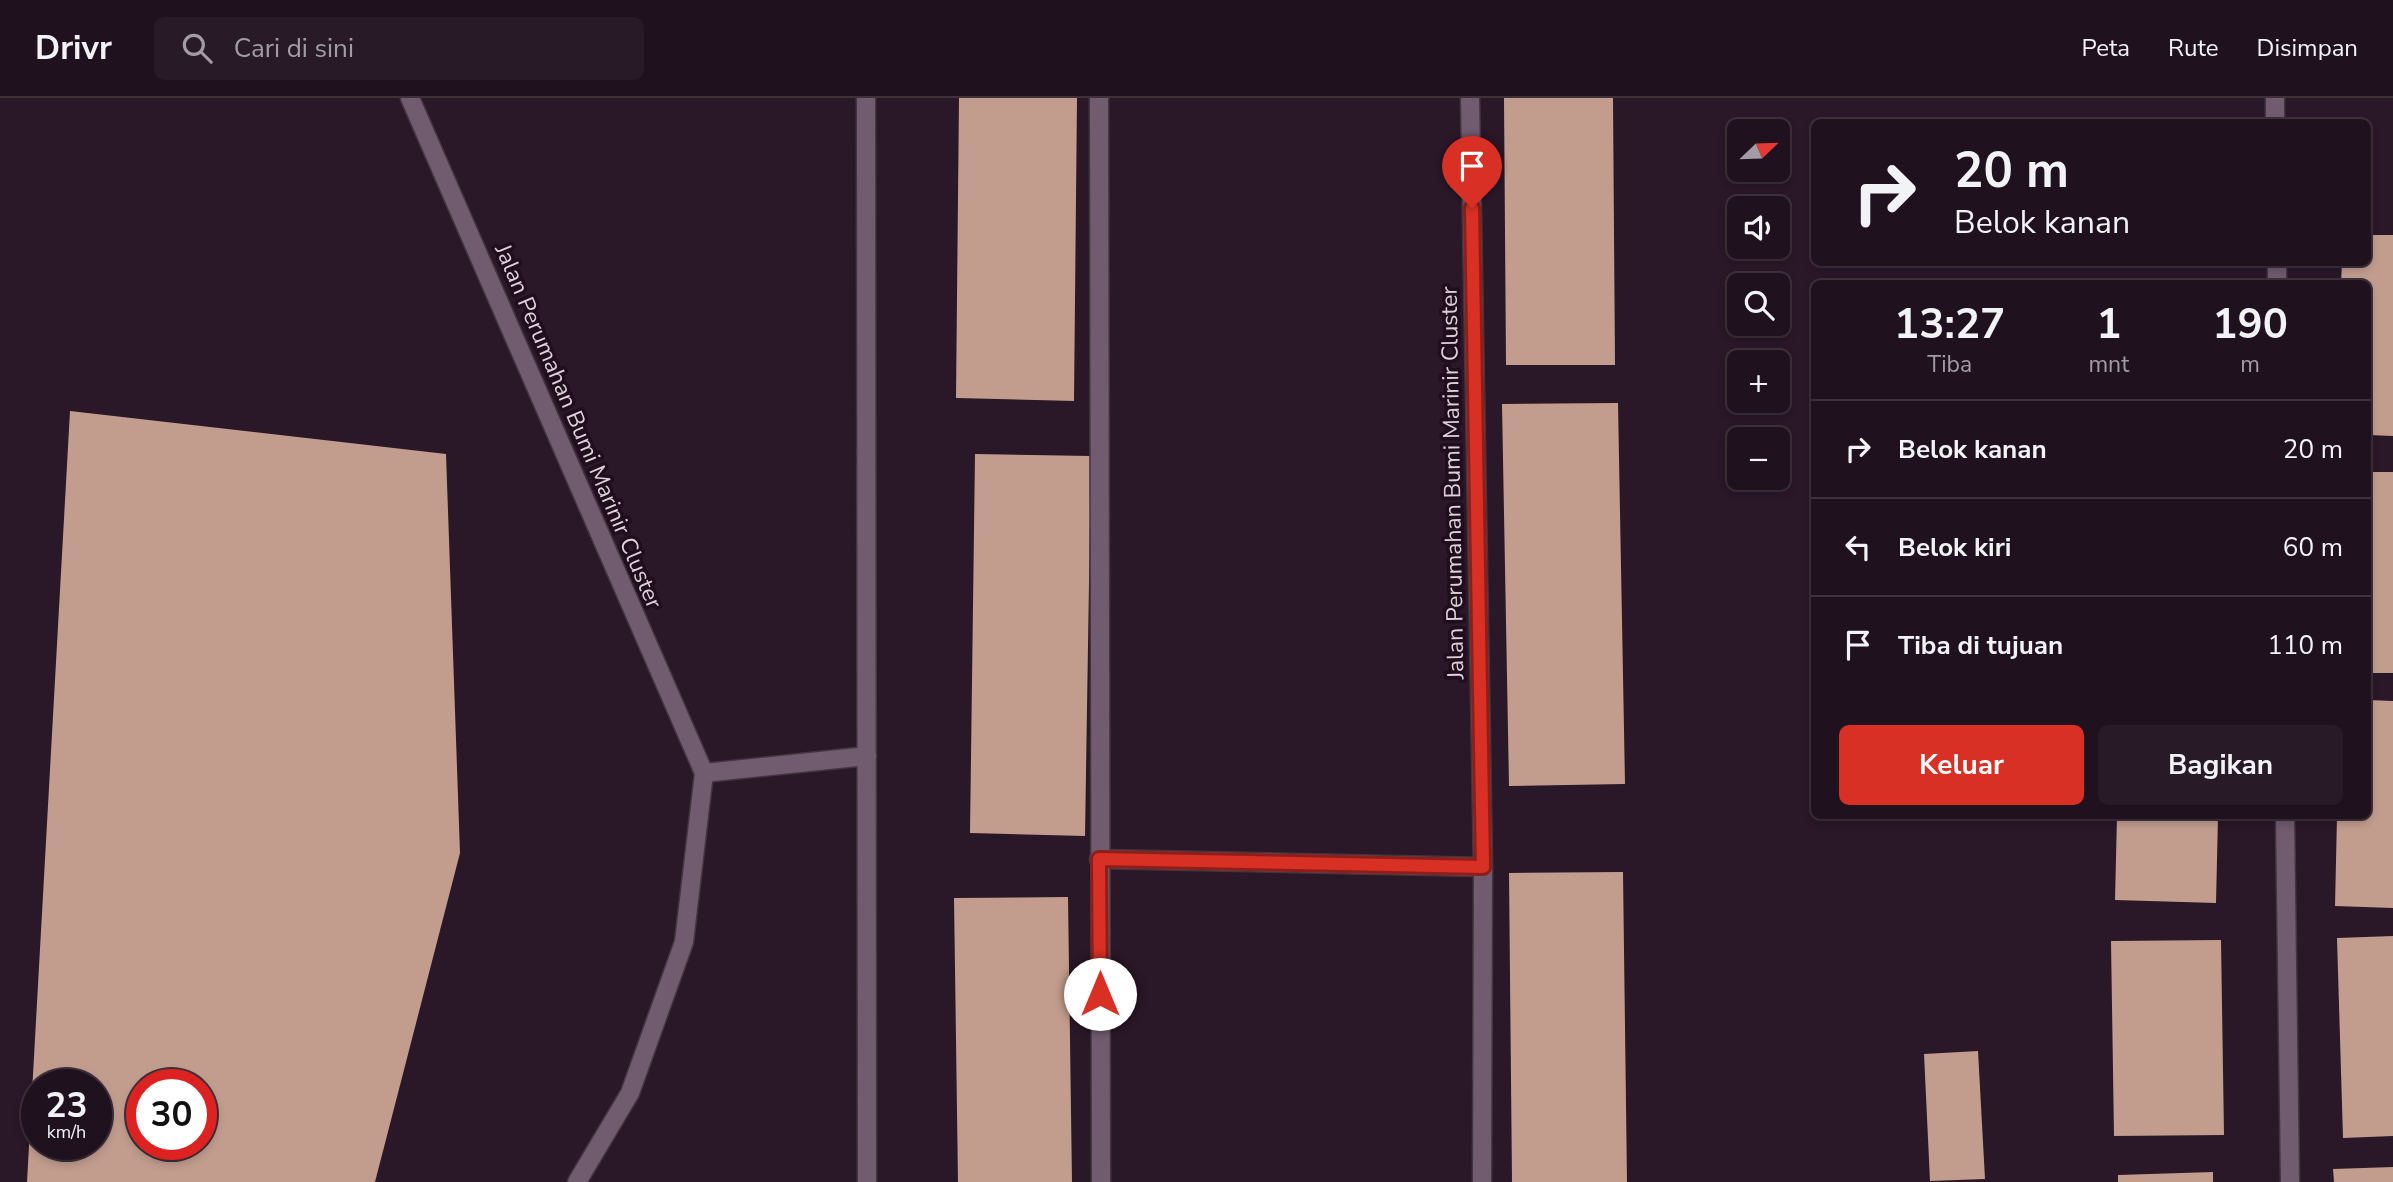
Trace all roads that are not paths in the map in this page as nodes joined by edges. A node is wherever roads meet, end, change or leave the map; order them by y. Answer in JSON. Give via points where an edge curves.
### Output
{"nodes":[{"id":1,"x":410,"y":98,"type":"edge"},
{"id":2,"x":866,"y":98,"type":"edge"},
{"id":3,"x":1099,"y":98,"type":"edge"},
{"id":4,"x":1471,"y":98,"type":"edge"},
{"id":5,"x":2274,"y":98,"type":"edge"},
{"id":6,"x":2275,"y":119,"type":"edge"},
{"id":7,"x":867,"y":756,"type":"junction"},
{"id":8,"x":704,"y":773,"type":"junction"},
{"id":9,"x":2285,"y":819,"type":"edge"},
{"id":10,"x":1099,"y":859,"type":"junction"},
{"id":11,"x":1483,"y":867,"type":"junction"},
{"id":12,"x":577,"y":1182,"type":"edge"},
{"id":13,"x":867,"y":1182,"type":"edge"},
{"id":14,"x":1101,"y":1182,"type":"edge"},
{"id":15,"x":1482,"y":1182,"type":"edge"},
{"id":16,"x":2290,"y":1182,"type":"edge"}],
"edges":[{"from":1,"to":8,"type":"street","name":"Jalan Perumahan Bumi Marinir Cluster"},
{"from":2,"to":7,"type":"street"},
{"from":3,"to":10,"type":"street"},
{"from":4,"to":11,"type":"street","name":"Jalan Perumahan Bumi Marinir Cluster"},
{"from":5,"to":6,"type":"street"},
{"from":7,"to":8,"type":"street"},
{"from":7,"to":13,"type":"street"},
{"from":8,"to":12,"type":"street","via":[[684,942],[630,1093]]},
{"from":9,"to":16,"type":"street"},
{"from":10,"to":11,"type":"street"},
{"from":10,"to":14,"type":"street"},
{"from":11,"to":15,"type":"street","name":"Jalan Perumahan Bumi Marinir Cluster"}]}
